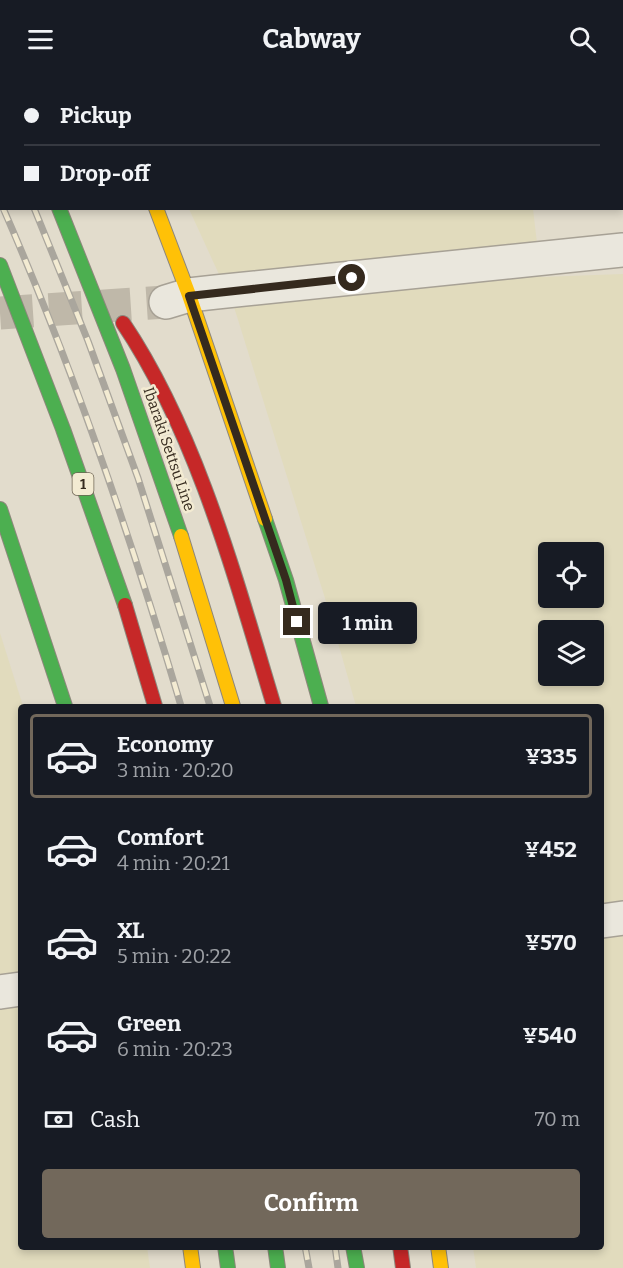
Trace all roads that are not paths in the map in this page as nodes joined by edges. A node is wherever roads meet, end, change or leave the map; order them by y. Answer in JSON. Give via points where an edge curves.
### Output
{"nodes":[{"id":1,"x":60,"y":210,"type":"edge"},
{"id":2,"x":156,"y":210,"type":"edge"},
{"id":3,"x":623,"y":250,"type":"edge"},
{"id":4,"x":0,"y":265,"type":"edge"},
{"id":5,"x":86,"y":274,"type":"junction"},
{"id":6,"x":178,"y":299,"type":"junction"},
{"id":7,"x":0,"y":509,"type":"edge"},
{"id":8,"x":64,"y":704,"type":"edge"},
{"id":9,"x":154,"y":704,"type":"edge"},
{"id":10,"x":232,"y":704,"type":"edge"},
{"id":11,"x":273,"y":704,"type":"edge"},
{"id":12,"x":320,"y":704,"type":"edge"},
{"id":13,"x":623,"y":918,"type":"edge"},
{"id":14,"x":604,"y":921,"type":"edge"},
{"id":15,"x":18,"y":989,"type":"edge"},
{"id":16,"x":0,"y":992,"type":"edge"},
{"id":17,"x":191,"y":1250,"type":"edge"},
{"id":18,"x":226,"y":1250,"type":"edge"},
{"id":19,"x":276,"y":1250,"type":"edge"},
{"id":20,"x":354,"y":1250,"type":"edge"},
{"id":21,"x":401,"y":1250,"type":"edge"},
{"id":22,"x":439,"y":1250,"type":"edge"},
{"id":23,"x":194,"y":1268,"type":"edge"},
{"id":24,"x":228,"y":1268,"type":"edge"},
{"id":25,"x":278,"y":1268,"type":"edge"},
{"id":26,"x":357,"y":1268,"type":"edge"},
{"id":27,"x":403,"y":1268,"type":"edge"},
{"id":28,"x":441,"y":1268,"type":"edge"}],
"edges":[{"from":1,"to":5,"type":"main road","name":"Ibaraki Settsu Line"},
{"from":2,"to":6,"type":"main road"},
{"from":3,"to":6,"type":"street"},
{"from":4,"to":9,"type":"main road","number":"1","via":[[89,500]]},
{"from":5,"to":10,"type":"main road","name":"Ibaraki Settsu Line","via":[[171,502]]},
{"from":5,"to":11,"type":"main road","via":[[126,328],[181,428],[199,472]]},
{"from":6,"to":12,"type":"main road","via":[[286,580]]},
{"from":7,"to":8,"type":"main road"},
{"from":13,"to":14,"type":"street"},
{"from":15,"to":16,"type":"street"},
{"from":17,"to":23,"type":"main road"},
{"from":18,"to":24,"type":"main road"},
{"from":19,"to":25,"type":"main road"},
{"from":20,"to":26,"type":"main road"},
{"from":21,"to":27,"type":"main road"},
{"from":22,"to":28,"type":"main road"}]}
